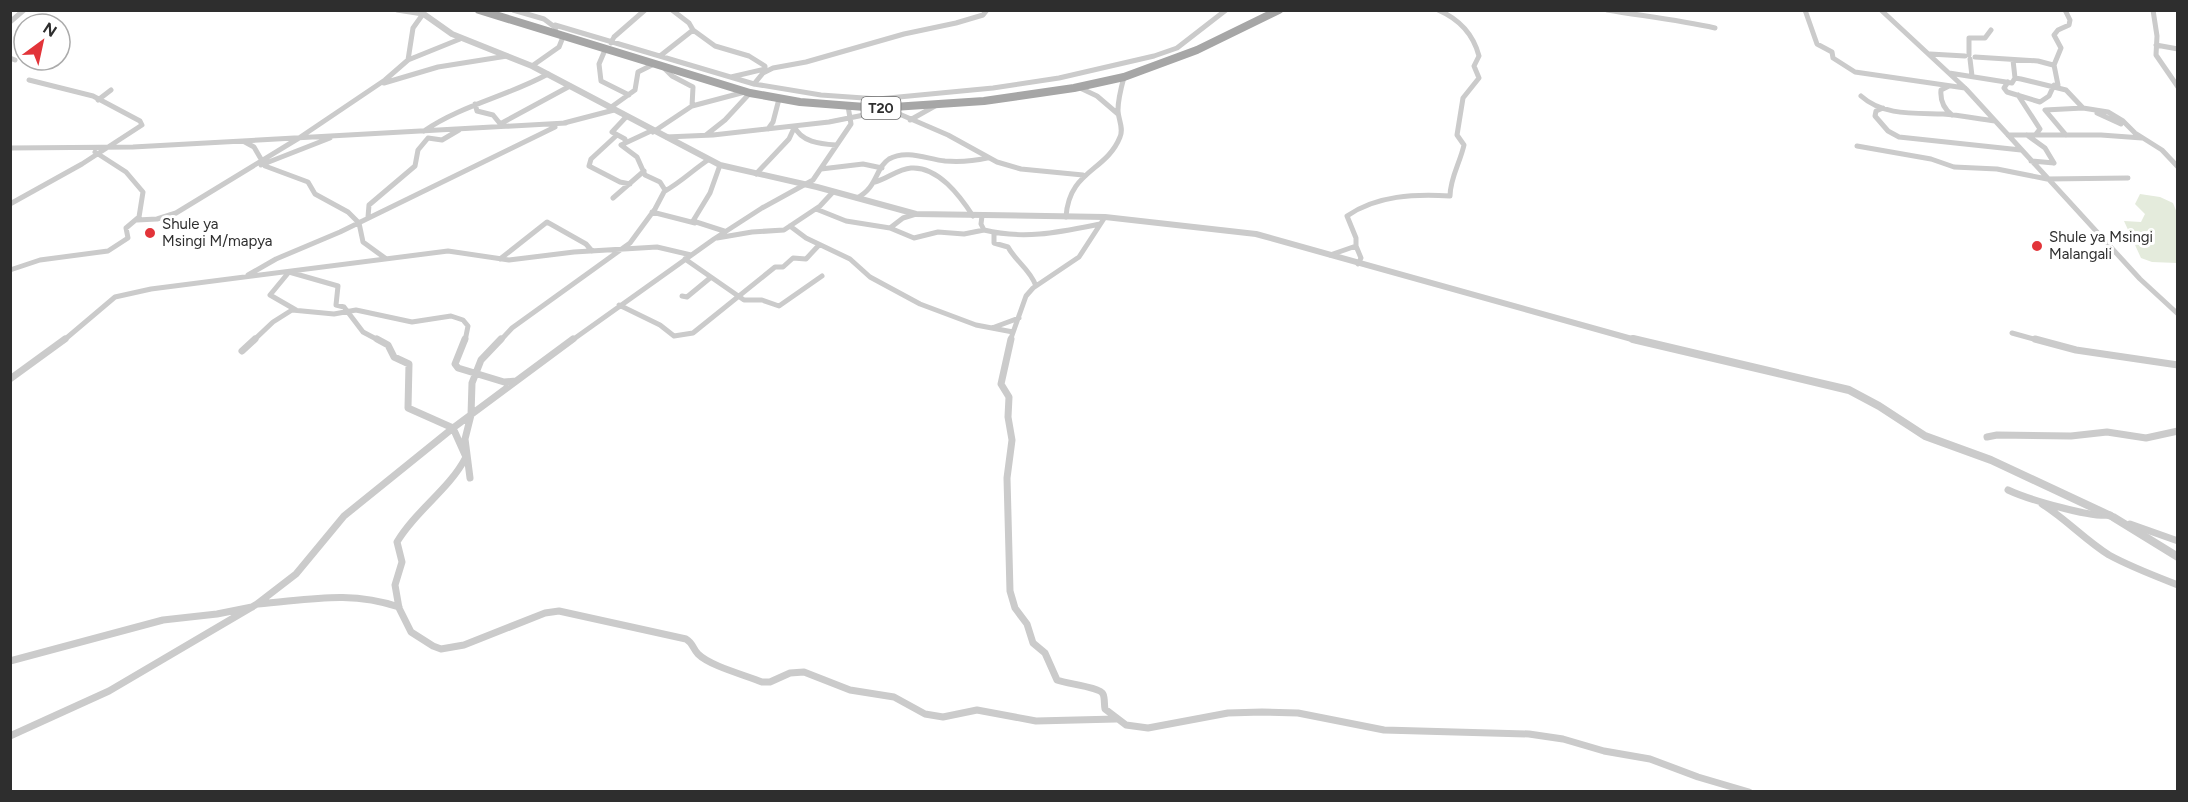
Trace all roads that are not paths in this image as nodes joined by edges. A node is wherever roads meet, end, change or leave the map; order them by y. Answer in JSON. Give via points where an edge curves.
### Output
{"nodes":[{"id":1,"x":24,"y":10,"type":"edge"},
{"id":2,"x":397,"y":10,"type":"edge"},
{"id":3,"x":479,"y":10,"type":"edge"},
{"id":4,"x":513,"y":10,"type":"edge"},
{"id":5,"x":645,"y":10,"type":"edge"},
{"id":6,"x":672,"y":10,"type":"edge"},
{"id":7,"x":987,"y":10,"type":"edge"},
{"id":8,"x":1226,"y":10,"type":"edge"},
{"id":9,"x":1280,"y":10,"type":"edge"},
{"id":10,"x":1438,"y":10,"type":"edge"},
{"id":11,"x":1607,"y":10,"type":"edge"},
{"id":12,"x":1805,"y":10,"type":"edge"},
{"id":13,"x":1881,"y":10,"type":"edge"},
{"id":14,"x":2065,"y":10,"type":"edge"},
{"id":15,"x":2153,"y":10,"type":"edge"},
{"id":16,"x":421,"y":12,"type":"edge"},
{"id":17,"x":521,"y":12,"type":"edge"},
{"id":18,"x":10,"y":22,"type":"edge"},
{"id":19,"x":555,"y":25,"type":"junction"},
{"id":20,"x":1715,"y":28,"type":"dead end"},
{"id":21,"x":693,"y":30,"type":"junction"},
{"id":22,"x":1991,"y":30,"type":"dead end"},
{"id":23,"x":560,"y":36,"type":"junction"},
{"id":24,"x":460,"y":39,"type":"junction"},
{"id":25,"x":611,"y":43,"type":"junction"},
{"id":26,"x":2156,"y":45,"type":"junction"},
{"id":27,"x":2178,"y":49,"type":"edge"},
{"id":28,"x":605,"y":50,"type":"junction"},
{"id":29,"x":1930,"y":54,"type":"junction"},
{"id":30,"x":507,"y":56,"type":"junction"},
{"id":31,"x":660,"y":56,"type":"junction"},
{"id":32,"x":1970,"y":57,"type":"junction"},
{"id":33,"x":408,"y":60,"type":"junction"},
{"id":34,"x":673,"y":60,"type":"junction"},
{"id":35,"x":2013,"y":60,"type":"junction"},
{"id":36,"x":654,"y":64,"type":"junction"},
{"id":37,"x":2053,"y":65,"type":"junction"},
{"id":38,"x":532,"y":66,"type":"junction"},
{"id":39,"x":667,"y":68,"type":"junction"},
{"id":40,"x":765,"y":70,"type":"junction"},
{"id":41,"x":1949,"y":73,"type":"junction"},
{"id":42,"x":548,"y":74,"type":"junction"},
{"id":43,"x":1972,"y":76,"type":"junction"},
{"id":44,"x":1124,"y":77,"type":"junction"},
{"id":45,"x":731,"y":78,"type":"junction"},
{"id":46,"x":2015,"y":78,"type":"junction"},
{"id":47,"x":29,"y":80,"type":"dead end"},
{"id":48,"x":2008,"y":82,"type":"junction"},
{"id":49,"x":754,"y":84,"type":"junction"},
{"id":50,"x":2056,"y":85,"type":"junction"},
{"id":51,"x":570,"y":86,"type":"junction"},
{"id":52,"x":1949,"y":86,"type":"junction"},
{"id":53,"x":372,"y":87,"type":"junction"},
{"id":54,"x":1077,"y":87,"type":"junction"},
{"id":55,"x":2178,"y":87,"type":"edge"},
{"id":56,"x":1966,"y":88,"type":"junction"},
{"id":57,"x":111,"y":90,"type":"dead end"},
{"id":58,"x":748,"y":92,"type":"junction"},
{"id":59,"x":629,"y":95,"type":"junction"},
{"id":60,"x":2018,"y":95,"type":"junction"},
{"id":61,"x":1861,"y":96,"type":"dead end"},
{"id":62,"x":779,"y":99,"type":"junction"},
{"id":63,"x":98,"y":100,"type":"junction"},
{"id":64,"x":475,"y":104,"type":"junction"},
{"id":65,"x":692,"y":106,"type":"junction"},
{"id":66,"x":848,"y":106,"type":"junction"},
{"id":67,"x":935,"y":106,"type":"junction"},
{"id":68,"x":899,"y":108,"type":"junction"},
{"id":69,"x":1883,"y":108,"type":"junction"},
{"id":70,"x":2083,"y":108,"type":"junction"},
{"id":71,"x":612,"y":109,"type":"junction"},
{"id":72,"x":890,"y":111,"type":"junction"},
{"id":73,"x":1118,"y":114,"type":"junction"},
{"id":74,"x":1953,"y":115,"type":"junction"},
{"id":75,"x":626,"y":117,"type":"junction"},
{"id":76,"x":850,"y":118,"type":"junction"},
{"id":77,"x":910,"y":120,"type":"junction"},
{"id":78,"x":1995,"y":121,"type":"junction"},
{"id":79,"x":566,"y":123,"type":"junction"},
{"id":80,"x":502,"y":125,"type":"junction"},
{"id":81,"x":315,"y":127,"type":"junction"},
{"id":82,"x":794,"y":127,"type":"junction"},
{"id":83,"x":464,"y":128,"type":"junction"},
{"id":84,"x":768,"y":129,"type":"junction"},
{"id":85,"x":424,"y":131,"type":"junction"},
{"id":86,"x":652,"y":131,"type":"junction"},
{"id":87,"x":2035,"y":134,"type":"junction"},
{"id":88,"x":336,"y":135,"type":"junction"},
{"id":89,"x":617,"y":135,"type":"junction"},
{"id":90,"x":2008,"y":135,"type":"junction"},
{"id":91,"x":2027,"y":135,"type":"junction"},
{"id":92,"x":2066,"y":135,"type":"junction"},
{"id":93,"x":706,"y":136,"type":"junction"},
{"id":94,"x":663,"y":137,"type":"junction"},
{"id":95,"x":299,"y":138,"type":"junction"},
{"id":96,"x":2144,"y":138,"type":"junction"},
{"id":97,"x":288,"y":139,"type":"junction"},
{"id":98,"x":241,"y":140,"type":"junction"},
{"id":99,"x":625,"y":142,"type":"junction"},
{"id":100,"x":836,"y":146,"type":"junction"},
{"id":101,"x":1857,"y":146,"type":"dead end"},
{"id":102,"x":88,"y":147,"type":"junction"},
{"id":103,"x":108,"y":147,"type":"junction"},
{"id":104,"x":254,"y":147,"type":"junction"},
{"id":105,"x":10,"y":148,"type":"edge"},
{"id":106,"x":2022,"y":150,"type":"junction"},
{"id":107,"x":97,"y":154,"type":"junction"},
{"id":108,"x":272,"y":156,"type":"junction"},
{"id":109,"x":281,"y":158,"type":"junction"},
{"id":110,"x":987,"y":158,"type":"junction"},
{"id":111,"x":708,"y":160,"type":"junction"},
{"id":112,"x":2031,"y":161,"type":"junction"},
{"id":113,"x":263,"y":163,"type":"junction"},
{"id":114,"x":720,"y":165,"type":"junction"},
{"id":115,"x":2178,"y":167,"type":"edge"},
{"id":116,"x":882,"y":168,"type":"junction"},
{"id":117,"x":821,"y":170,"type":"junction"},
{"id":118,"x":644,"y":171,"type":"junction"},
{"id":119,"x":756,"y":174,"type":"junction"},
{"id":120,"x":1083,"y":175,"type":"junction"},
{"id":121,"x":2128,"y":178,"type":"dead end"},
{"id":122,"x":2048,"y":179,"type":"junction"},
{"id":123,"x":875,"y":182,"type":"junction"},
{"id":124,"x":630,"y":184,"type":"junction"},
{"id":125,"x":805,"y":184,"type":"junction"},
{"id":126,"x":665,"y":191,"type":"junction"},
{"id":127,"x":834,"y":192,"type":"junction"},
{"id":128,"x":613,"y":198,"type":"dead end"},
{"id":129,"x":856,"y":198,"type":"junction"},
{"id":130,"x":10,"y":204,"type":"edge"},
{"id":131,"x":816,"y":209,"type":"junction"},
{"id":132,"x":652,"y":212,"type":"junction"},
{"id":133,"x":916,"y":214,"type":"junction"},
{"id":134,"x":973,"y":216,"type":"junction"},
{"id":135,"x":982,"y":216,"type":"junction"},
{"id":136,"x":1066,"y":216,"type":"junction"},
{"id":137,"x":1105,"y":217,"type":"junction"},
{"id":138,"x":368,"y":218,"type":"junction"},
{"id":139,"x":137,"y":220,"type":"junction"},
{"id":140,"x":359,"y":223,"type":"junction"},
{"id":141,"x":697,"y":224,"type":"junction"},
{"id":142,"x":1100,"y":224,"type":"junction"},
{"id":143,"x":790,"y":226,"type":"junction"},
{"id":144,"x":890,"y":228,"type":"junction"},
{"id":145,"x":984,"y":230,"type":"junction"},
{"id":146,"x":724,"y":231,"type":"junction"},
{"id":147,"x":994,"y":232,"type":"junction"},
{"id":148,"x":714,"y":238,"type":"junction"},
{"id":149,"x":819,"y":245,"type":"junction"},
{"id":150,"x":1356,"y":246,"type":"junction"},
{"id":151,"x":619,"y":249,"type":"junction"},
{"id":152,"x":592,"y":251,"type":"junction"},
{"id":153,"x":1328,"y":255,"type":"junction"},
{"id":154,"x":688,"y":257,"type":"junction"},
{"id":155,"x":385,"y":258,"type":"junction"},
{"id":156,"x":500,"y":259,"type":"junction"},
{"id":157,"x":1358,"y":264,"type":"junction"},
{"id":158,"x":10,"y":270,"type":"edge"},
{"id":159,"x":289,"y":272,"type":"junction"},
{"id":160,"x":248,"y":275,"type":"junction"},
{"id":161,"x":822,"y":276,"type":"dead end"},
{"id":162,"x":710,"y":278,"type":"junction"},
{"id":163,"x":1036,"y":286,"type":"junction"},
{"id":164,"x":682,"y":296,"type":"dead end"},
{"id":165,"x":739,"y":297,"type":"junction"},
{"id":166,"x":620,"y":305,"type":"junction"},
{"id":167,"x":296,"y":310,"type":"junction"},
{"id":168,"x":346,"y":310,"type":"junction"},
{"id":169,"x":2178,"y":314,"type":"edge"},
{"id":170,"x":1019,"y":318,"type":"junction"},
{"id":171,"x":991,"y":328,"type":"junction"},
{"id":172,"x":1013,"y":332,"type":"junction"},
{"id":173,"x":2012,"y":333,"type":"dead end"},
{"id":174,"x":242,"y":351,"type":"dead end"},
{"id":175,"x":2178,"y":365,"type":"edge"},
{"id":176,"x":474,"y":374,"type":"junction"},
{"id":177,"x":10,"y":380,"type":"edge"},
{"id":178,"x":517,"y":381,"type":"junction"},
{"id":179,"x":471,"y":415,"type":"junction"},
{"id":180,"x":453,"y":428,"type":"junction"},
{"id":181,"x":2178,"y":431,"type":"edge"},
{"id":182,"x":1987,"y":437,"type":"dead end"},
{"id":183,"x":466,"y":457,"type":"junction"},
{"id":184,"x":470,"y":478,"type":"dead end"},
{"id":185,"x":2008,"y":490,"type":"dead end"},
{"id":186,"x":2042,"y":504,"type":"junction"},
{"id":187,"x":2111,"y":516,"type":"junction"},
{"id":188,"x":2178,"y":541,"type":"edge"},
{"id":189,"x":2178,"y":557,"type":"edge"},
{"id":190,"x":2178,"y":585,"type":"edge"},
{"id":191,"x":256,"y":606,"type":"junction"},
{"id":192,"x":399,"y":607,"type":"junction"},
{"id":193,"x":10,"y":661,"type":"edge"},
{"id":194,"x":1116,"y":719,"type":"junction"},
{"id":195,"x":10,"y":736,"type":"edge"},
{"id":196,"x":1749,"y":792,"type":"edge"}],
"edges":[{"from":1,"to":18,"type":"street"},
{"from":2,"to":16,"type":"street"},
{"from":3,"to":23,"type":"main road","number":"T20"},
{"from":4,"to":17,"type":"street"},
{"from":5,"to":25,"type":"street"},
{"from":6,"to":21,"type":"street"},
{"from":7,"to":40,"type":"street","via":[[983,15],[956,23]]},
{"from":8,"to":49,"type":"street","via":[[1173,50],[1064,78],[878,99]]},
{"from":9,"to":44,"type":"main road","number":"T20","via":[[1197,50]]},
{"from":10,"to":150,"type":"street","via":[[1463,25],[1479,56],[1474,66],[1479,78],[1459,110],[1457,135],[1464,146],[1450,183],[1451,193],[1447,197],[1408,194],[1357,208],[1347,216],[1356,235]]},
{"from":11,"to":20,"type":"street"},
{"from":12,"to":52,"type":"street","via":[[1817,44],[1851,70]]},
{"from":13,"to":29,"type":"street"},
{"from":14,"to":37,"type":"street","via":[[2070,23],[2054,33],[2061,48]]},
{"from":15,"to":26,"type":"street"},
{"from":16,"to":24,"type":"street"},
{"from":16,"to":33,"type":"street","via":[[409,40]]},
{"from":17,"to":19,"type":"street"},
{"from":19,"to":23,"type":"street"},
{"from":19,"to":25,"type":"street"},
{"from":21,"to":31,"type":"street"},
{"from":21,"to":40,"type":"street","via":[[715,46],[752,58]]},
{"from":22,"to":32,"type":"street","via":[[1985,38],[1970,38]]},
{"from":23,"to":28,"type":"main road","number":"T20"},
{"from":23,"to":38,"type":"street","via":[[559,47]]},
{"from":24,"to":30,"type":"street"},
{"from":24,"to":33,"type":"street"},
{"from":25,"to":31,"type":"street"},
{"from":26,"to":27,"type":"street"},
{"from":26,"to":55,"type":"street","via":[[2159,62]]},
{"from":28,"to":36,"type":"main road","number":"T20"},
{"from":28,"to":59,"type":"street","via":[[599,64],[601,81]]},
{"from":29,"to":32,"type":"street"},
{"from":29,"to":41,"type":"street"},
{"from":30,"to":38,"type":"street"},
{"from":30,"to":53,"type":"street","via":[[438,67]]},
{"from":31,"to":34,"type":"street"},
{"from":32,"to":35,"type":"street"},
{"from":32,"to":43,"type":"street"},
{"from":33,"to":53,"type":"street"},
{"from":34,"to":39,"type":"street"},
{"from":34,"to":45,"type":"street"},
{"from":35,"to":37,"type":"street"},
{"from":35,"to":46,"type":"street"},
{"from":36,"to":39,"type":"main road","number":"T20"},
{"from":36,"to":59,"type":"street","via":[[638,72],[637,88]]},
{"from":37,"to":50,"type":"street"},
{"from":38,"to":42,"type":"street"},
{"from":39,"to":58,"type":"main road","number":"T20"},
{"from":39,"to":65,"type":"street","via":[[672,76],[693,87]]},
{"from":40,"to":45,"type":"street"},
{"from":40,"to":49,"type":"street"},
{"from":41,"to":43,"type":"street"},
{"from":41,"to":56,"type":"street"},
{"from":42,"to":51,"type":"street"},
{"from":42,"to":64,"type":"street","via":[[518,90]]},
{"from":43,"to":48,"type":"street"},
{"from":44,"to":54,"type":"main road","number":"T20"},
{"from":44,"to":73,"type":"street"},
{"from":45,"to":49,"type":"street"},
{"from":46,"to":48,"type":"street"},
{"from":46,"to":50,"type":"street"},
{"from":47,"to":63,"type":"street","via":[[43,86],[74,89]]},
{"from":48,"to":60,"type":"street","via":[[2005,90]]},
{"from":50,"to":60,"type":"street","via":[[2042,101]]},
{"from":50,"to":70,"type":"street","via":[[2074,96]]},
{"from":51,"to":71,"type":"street"},
{"from":51,"to":80,"type":"street"},
{"from":52,"to":56,"type":"street"},
{"from":52,"to":74,"type":"street","via":[[1940,94]]},
{"from":53,"to":81,"type":"street"},
{"from":54,"to":67,"type":"main road","number":"T20"},
{"from":54,"to":73,"type":"street","via":[[1097,96]]},
{"from":56,"to":78,"type":"street"},
{"from":57,"to":63,"type":"street"},
{"from":58,"to":62,"type":"main road","number":"T20"},
{"from":58,"to":65,"type":"street"},
{"from":58,"to":93,"type":"street"},
{"from":59,"to":71,"type":"street"},
{"from":60,"to":87,"type":"street","via":[[2040,129]]},
{"from":61,"to":69,"type":"street","via":[[1867,103]]},
{"from":62,"to":66,"type":"main road","number":"T20"},
{"from":62,"to":84,"type":"street"},
{"from":63,"to":103,"type":"street","via":[[142,124]]},
{"from":64,"to":80,"type":"street","via":[[477,111],[493,115]]},
{"from":64,"to":85,"type":"street"},
{"from":65,"to":86,"type":"street"},
{"from":66,"to":68,"type":"main road","number":"T20"},
{"from":66,"to":76,"type":"street"},
{"from":67,"to":68,"type":"main road","number":"T20"},
{"from":67,"to":77,"type":"street"},
{"from":68,"to":72,"type":"street"},
{"from":69,"to":74,"type":"street","via":[[1919,115]]},
{"from":69,"to":106,"type":"street","via":[[1875,116],[1899,137]]},
{"from":70,"to":92,"type":"street","via":[[2045,110]]},
{"from":70,"to":96,"type":"street"},
{"from":71,"to":75,"type":"street"},
{"from":71,"to":79,"type":"street"},
{"from":72,"to":76,"type":"street"},
{"from":72,"to":77,"type":"street"},
{"from":73,"to":120,"type":"street","via":[[1123,125],[1119,140]]},
{"from":74,"to":78,"type":"street"},
{"from":75,"to":86,"type":"street"},
{"from":75,"to":89,"type":"street","via":[[612,131]]},
{"from":76,"to":82,"type":"street"},
{"from":76,"to":100,"type":"street","via":[[849,128]]},
{"from":77,"to":110,"type":"street","via":[[948,135]]},
{"from":78,"to":90,"type":"street"},
{"from":79,"to":80,"type":"street"},
{"from":79,"to":138,"type":"street"},
{"from":80,"to":83,"type":"street"},
{"from":81,"to":95,"type":"street"},
{"from":81,"to":97,"type":"street"},
{"from":82,"to":84,"type":"street"},
{"from":82,"to":100,"type":"street","via":[[813,143]]},
{"from":82,"to":119,"type":"street","via":[[789,139]]},
{"from":83,"to":85,"type":"street"},
{"from":83,"to":138,"type":"street","via":[[442,140],[428,138],[423,142],[415,166],[369,205]]},
{"from":84,"to":93,"type":"street"},
{"from":85,"to":88,"type":"street"},
{"from":86,"to":94,"type":"street"},
{"from":86,"to":99,"type":"street"},
{"from":87,"to":91,"type":"street"},
{"from":87,"to":92,"type":"street"},
{"from":88,"to":95,"type":"street"},
{"from":88,"to":109,"type":"street"},
{"from":89,"to":99,"type":"street"},
{"from":89,"to":124,"type":"street","via":[[591,159],[589,166],[618,183]]},
{"from":90,"to":91,"type":"street"},
{"from":90,"to":106,"type":"street"},
{"from":91,"to":112,"type":"street","via":[[2045,148],[2054,163]]},
{"from":92,"to":96,"type":"street"},
{"from":93,"to":94,"type":"street"},
{"from":94,"to":111,"type":"street"},
{"from":95,"to":97,"type":"street"},
{"from":95,"to":108,"type":"street"},
{"from":96,"to":115,"type":"street"},
{"from":97,"to":98,"type":"street"},
{"from":98,"to":103,"type":"street"},
{"from":98,"to":104,"type":"street"},
{"from":99,"to":118,"type":"street","via":[[622,146],[637,157]]},
{"from":100,"to":117,"type":"street"},
{"from":101,"to":122,"type":"street","via":[[1954,166],[1988,167]]},
{"from":102,"to":103,"type":"street"},
{"from":102,"to":105,"type":"street"},
{"from":102,"to":107,"type":"street"},
{"from":103,"to":107,"type":"street"},
{"from":104,"to":108,"type":"street"},
{"from":104,"to":113,"type":"street"},
{"from":106,"to":112,"type":"street"},
{"from":107,"to":130,"type":"street"},
{"from":107,"to":139,"type":"street","via":[[140,185],[144,194]]},
{"from":108,"to":109,"type":"street"},
{"from":108,"to":113,"type":"street"},
{"from":109,"to":113,"type":"street"},
{"from":110,"to":116,"type":"street","via":[[944,161],[903,155],[889,159]]},
{"from":110,"to":120,"type":"street","via":[[1021,169]]},
{"from":111,"to":114,"type":"street"},
{"from":111,"to":126,"type":"street"},
{"from":112,"to":122,"type":"street"},
{"from":113,"to":139,"type":"street","via":[[172,215]]},
{"from":113,"to":140,"type":"street","via":[[308,182],[315,194]]},
{"from":114,"to":119,"type":"street"},
{"from":114,"to":141,"type":"street","via":[[693,221]]},
{"from":116,"to":117,"type":"street","via":[[862,164]]},
{"from":116,"to":123,"type":"street"},
{"from":117,"to":125,"type":"street"},
{"from":118,"to":124,"type":"street"},
{"from":118,"to":126,"type":"street","via":[[660,182]]},
{"from":119,"to":125,"type":"street"},
{"from":120,"to":136,"type":"street","via":[[1069,194]]},
{"from":121,"to":122,"type":"street"},
{"from":122,"to":169,"type":"street","via":[[2140,279]]},
{"from":123,"to":129,"type":"street","via":[[867,193]]},
{"from":123,"to":134,"type":"street","via":[[912,167],[926,171],[942,178]]},
{"from":124,"to":128,"type":"street"},
{"from":125,"to":127,"type":"street"},
{"from":125,"to":146,"type":"street"},
{"from":126,"to":132,"type":"street"},
{"from":127,"to":129,"type":"street"},
{"from":127,"to":131,"type":"street"},
{"from":129,"to":133,"type":"street"},
{"from":131,"to":143,"type":"street"},
{"from":131,"to":144,"type":"street","via":[[835,219]]},
{"from":132,"to":141,"type":"street"},
{"from":132,"to":151,"type":"street","via":[[638,235]]},
{"from":133,"to":134,"type":"street"},
{"from":133,"to":144,"type":"street"},
{"from":134,"to":135,"type":"street"},
{"from":135,"to":136,"type":"street"},
{"from":135,"to":145,"type":"street"},
{"from":136,"to":137,"type":"street"},
{"from":137,"to":142,"type":"street"},
{"from":137,"to":153,"type":"street","via":[[1256,234]]},
{"from":138,"to":140,"type":"street"},
{"from":139,"to":158,"type":"street","via":[[126,227],[127,240],[109,250],[40,260]]},
{"from":140,"to":155,"type":"street","via":[[363,242]]},
{"from":140,"to":160,"type":"street"},
{"from":141,"to":146,"type":"street"},
{"from":142,"to":147,"type":"street","via":[[1038,238]]},
{"from":142,"to":163,"type":"street","via":[[1079,256]]},
{"from":143,"to":148,"type":"street","via":[[782,231]]},
{"from":143,"to":149,"type":"street"},
{"from":144,"to":145,"type":"street","via":[[913,238],[938,232],[964,234]]},
{"from":145,"to":147,"type":"street"},
{"from":146,"to":148,"type":"street"},
{"from":147,"to":163,"type":"street","via":[[994,243],[1008,247],[1013,258],[1032,273]]},
{"from":148,"to":154,"type":"street"},
{"from":149,"to":165,"type":"street","via":[[806,259],[793,258],[783,267],[775,267]]},
{"from":149,"to":171,"type":"street","via":[[847,257],[869,277],[901,295]]},
{"from":150,"to":153,"type":"street"},
{"from":150,"to":157,"type":"street","via":[[1361,258]]},
{"from":151,"to":152,"type":"street"},
{"from":151,"to":154,"type":"street","via":[[663,247]]},
{"from":151,"to":176,"type":"street","via":[[503,335]]},
{"from":152,"to":156,"type":"street"},
{"from":152,"to":156,"type":"street","via":[[547,222]]},
{"from":153,"to":157,"type":"street"},
{"from":154,"to":162,"type":"street"},
{"from":154,"to":166,"type":"street"},
{"from":155,"to":156,"type":"street","via":[[448,251]]},
{"from":155,"to":159,"type":"street"},
{"from":157,"to":187,"type":"street","via":[[1619,336],[1849,390],[1925,436],[2000,464]]},
{"from":159,"to":160,"type":"street"},
{"from":159,"to":167,"type":"street","via":[[270,295]]},
{"from":159,"to":168,"type":"street","via":[[338,286],[336,305]]},
{"from":160,"to":177,"type":"street","via":[[117,296]]},
{"from":161,"to":165,"type":"street","via":[[783,305]]},
{"from":162,"to":164,"type":"street","via":[[692,294]]},
{"from":162,"to":165,"type":"street"},
{"from":163,"to":170,"type":"street","via":[[1026,296]]},
{"from":165,"to":166,"type":"street","via":[[693,333],[678,337]]},
{"from":166,"to":178,"type":"street"},
{"from":167,"to":168,"type":"street","via":[[334,314]]},
{"from":167,"to":174,"type":"street","via":[[276,319]]},
{"from":168,"to":176,"type":"street","via":[[412,322],[451,316],[463,320],[468,323],[468,331],[455,364]]},
{"from":168,"to":180,"type":"street","via":[[363,332],[388,345],[394,357],[409,364],[408,408]]},
{"from":170,"to":171,"type":"street"},
{"from":170,"to":172,"type":"street"},
{"from":171,"to":172,"type":"street"},
{"from":172,"to":194,"type":"street","via":[[1001,379],[1009,397],[1012,440],[1007,494],[1012,603],[1027,624],[1033,643],[1045,653],[1057,681],[1098,689],[1105,709]]},
{"from":173,"to":175,"type":"street","via":[[2076,350]]},
{"from":176,"to":178,"type":"street","via":[[504,382]]},
{"from":176,"to":179,"type":"street"},
{"from":178,"to":179,"type":"street"},
{"from":179,"to":180,"type":"street"},
{"from":179,"to":183,"type":"street","via":[[465,439]]},
{"from":180,"to":183,"type":"street"},
{"from":180,"to":191,"type":"street","via":[[344,516],[304,565]]},
{"from":181,"to":182,"type":"street","via":[[2146,438],[2108,432]]},
{"from":183,"to":184,"type":"street"},
{"from":183,"to":192,"type":"street","via":[[457,473],[426,504],[397,542],[402,562],[395,585]]},
{"from":185,"to":186,"type":"street"},
{"from":186,"to":187,"type":"street"},
{"from":186,"to":190,"type":"street","via":[[2108,554]]},
{"from":187,"to":188,"type":"street"},
{"from":187,"to":189,"type":"street"},
{"from":191,"to":192,"type":"street","via":[[340,595],[382,600]]},
{"from":191,"to":193,"type":"street","via":[[163,620]]},
{"from":191,"to":195,"type":"street","via":[[109,691]]},
{"from":192,"to":194,"type":"street","via":[[411,632],[441,649],[464,645],[559,611],[689,640],[698,654],[708,660],[762,682],[804,672],[850,690],[894,697],[931,716],[977,710],[1036,721]]},
{"from":194,"to":196,"type":"street","via":[[1126,725],[1148,728],[1228,713],[1289,713],[1365,728],[1529,734],[1650,759]]}]}
